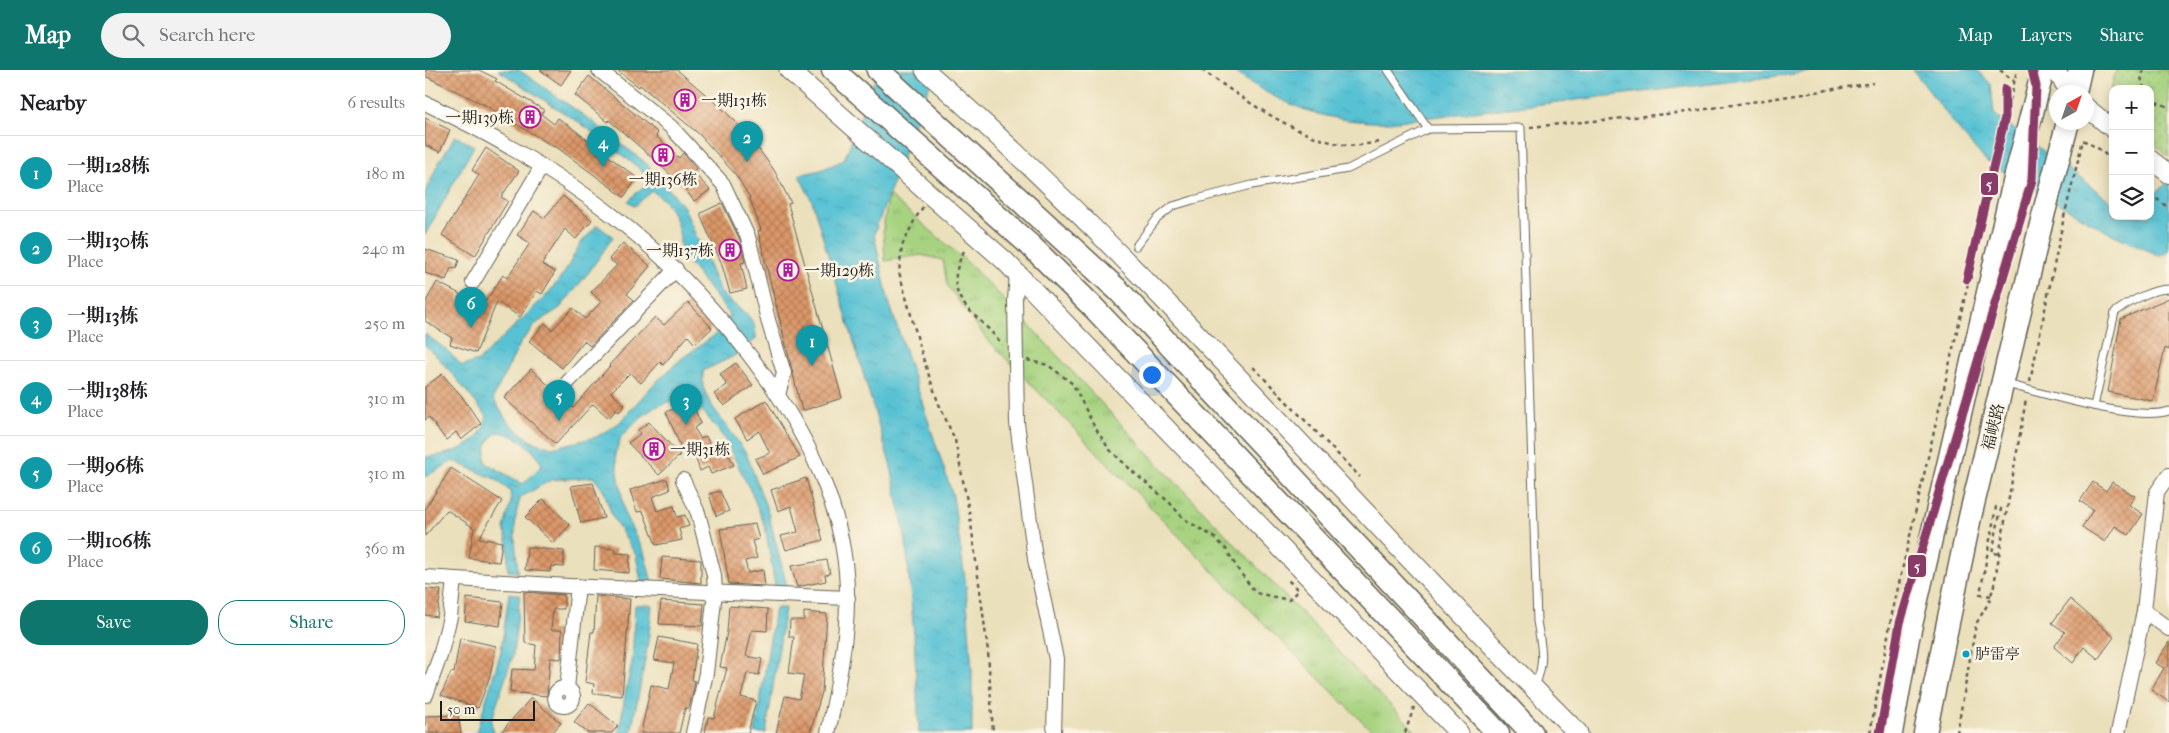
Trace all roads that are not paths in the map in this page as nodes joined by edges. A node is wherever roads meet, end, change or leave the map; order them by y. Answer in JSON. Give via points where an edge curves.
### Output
{"nodes":[{"id":1,"x":599,"y":70,"type":"edge"},
{"id":2,"x":789,"y":70,"type":"edge"},
{"id":3,"x":829,"y":70,"type":"edge"},
{"id":4,"x":833,"y":70,"type":"edge"},
{"id":5,"x":878,"y":70,"type":"edge"},
{"id":6,"x":1388,"y":70,"type":"edge"},
{"id":7,"x":2043,"y":70,"type":"edge"},
{"id":8,"x":2055,"y":70,"type":"edge"},
{"id":9,"x":2080,"y":70,"type":"edge"},
{"id":10,"x":930,"y":74,"type":"edge"},
{"id":11,"x":2065,"y":85,"type":"edge"},
{"id":12,"x":2077,"y":85,"type":"edge"},
{"id":13,"x":865,"y":97,"type":"junction"},
{"id":14,"x":425,"y":103,"type":"edge"},
{"id":15,"x":2094,"y":113,"type":"edge"},
{"id":16,"x":2109,"y":125,"type":"edge"},
{"id":17,"x":1428,"y":129,"type":"junction"},
{"id":18,"x":2068,"y":130,"type":"edge"},
{"id":19,"x":542,"y":166,"type":"junction"},
{"id":20,"x":1136,"y":246,"type":"dead end"},
{"id":21,"x":676,"y":269,"type":"junction"},
{"id":22,"x":1017,"y":273,"type":"junction"},
{"id":23,"x":473,"y":282,"type":"dead end"},
{"id":24,"x":2169,"y":290,"type":"edge"},
{"id":25,"x":567,"y":383,"type":"dead end"},
{"id":26,"x":2003,"y":383,"type":"junction"},
{"id":27,"x":778,"y":395,"type":"junction"},
{"id":28,"x":2094,"y":406,"type":"junction"},
{"id":29,"x":2169,"y":411,"type":"edge"},
{"id":30,"x":2169,"y":475,"type":"edge"},
{"id":31,"x":683,"y":480,"type":"dead end"},
{"id":32,"x":425,"y":577,"type":"edge"},
{"id":33,"x":454,"y":579,"type":"junction"},
{"id":34,"x":578,"y":586,"type":"junction"},
{"id":35,"x":715,"y":592,"type":"junction"},
{"id":36,"x":847,"y":598,"type":"junction"},
{"id":37,"x":2144,"y":611,"type":"junction"},
{"id":38,"x":2169,"y":629,"type":"edge"},
{"id":39,"x":567,"y":688,"type":"dead end"},
{"id":40,"x":1534,"y":688,"type":"junction"},
{"id":41,"x":425,"y":695,"type":"edge"},
{"id":42,"x":425,"y":704,"type":"edge"},
{"id":43,"x":1528,"y":729,"type":"edge"},
{"id":44,"x":693,"y":733,"type":"edge"},
{"id":45,"x":828,"y":733,"type":"edge"},
{"id":46,"x":1054,"y":733,"type":"edge"},
{"id":47,"x":1459,"y":733,"type":"edge"},
{"id":48,"x":1498,"y":733,"type":"edge"},
{"id":49,"x":1578,"y":733,"type":"edge"},
{"id":50,"x":1891,"y":733,"type":"edge"},
{"id":51,"x":1925,"y":733,"type":"edge"},
{"id":52,"x":2118,"y":733,"type":"edge"}],
"edges":[{"from":1,"to":27,"type":"street","via":[[671,127],[723,184],[748,237],[784,373]]},
{"from":2,"to":22,"type":"main road"},
{"from":3,"to":13,"type":"highway"},
{"from":4,"to":13,"type":"highway"},
{"from":5,"to":43,"type":"highway","via":[[1117,290]]},
{"from":6,"to":17,"type":"lane"},
{"from":7,"to":50,"type":"highway","name":"福峡路","via":[[2027,126],[1908,638]]},
{"from":8,"to":11,"type":"street"},
{"from":9,"to":12,"type":"highway"},
{"from":10,"to":40,"type":"main road","via":[[1126,260]]},
{"from":13,"to":48,"type":"highway","via":[[1033,248],[1093,307]]},
{"from":14,"to":19,"type":"street"},
{"from":15,"to":16,"type":"street"},
{"from":17,"to":20,"type":"lane","via":[[1348,169],[1251,185],[1173,206],[1157,219]]},
{"from":17,"to":40,"type":"lane","via":[[1521,128],[1537,621],[1543,660]]},
{"from":18,"to":26,"type":"highway","name":"福峡路","via":[[2069,157]]},
{"from":19,"to":21,"type":"street","via":[[631,228]]},
{"from":19,"to":23,"type":"street"},
{"from":21,"to":25,"type":"street"},
{"from":21,"to":27,"type":"street","via":[[723,320]]},
{"from":22,"to":46,"type":"street","via":[[1017,423],[1035,559],[1056,658]]},
{"from":22,"to":47,"type":"main road"},
{"from":24,"to":28,"type":"lane","via":[[2163,289],[2133,300],[2115,312]]},
{"from":26,"to":28,"type":"lane"},
{"from":26,"to":51,"type":"highway","name":"福峡路","via":[[1970,517]]},
{"from":27,"to":36,"type":"street","via":[[812,452],[829,492],[841,543]]},
{"from":28,"to":29,"type":"lane","via":[[2156,415]]},
{"from":30,"to":37,"type":"street","via":[[2157,492]]},
{"from":31,"to":35,"type":"street","via":[[698,513],[714,575]]},
{"from":32,"to":33,"type":"street"},
{"from":33,"to":34,"type":"street"},
{"from":33,"to":41,"type":"street","via":[[440,656]]},
{"from":34,"to":35,"type":"street"},
{"from":34,"to":39,"type":"street"},
{"from":35,"to":36,"type":"street"},
{"from":35,"to":44,"type":"street","via":[[706,673]]},
{"from":36,"to":45,"type":"street","via":[[844,648]]},
{"from":37,"to":38,"type":"street"},
{"from":37,"to":52,"type":"street"},
{"from":40,"to":49,"type":"main road"},
{"from":41,"to":42,"type":"street","via":[[429,699]]}]}
